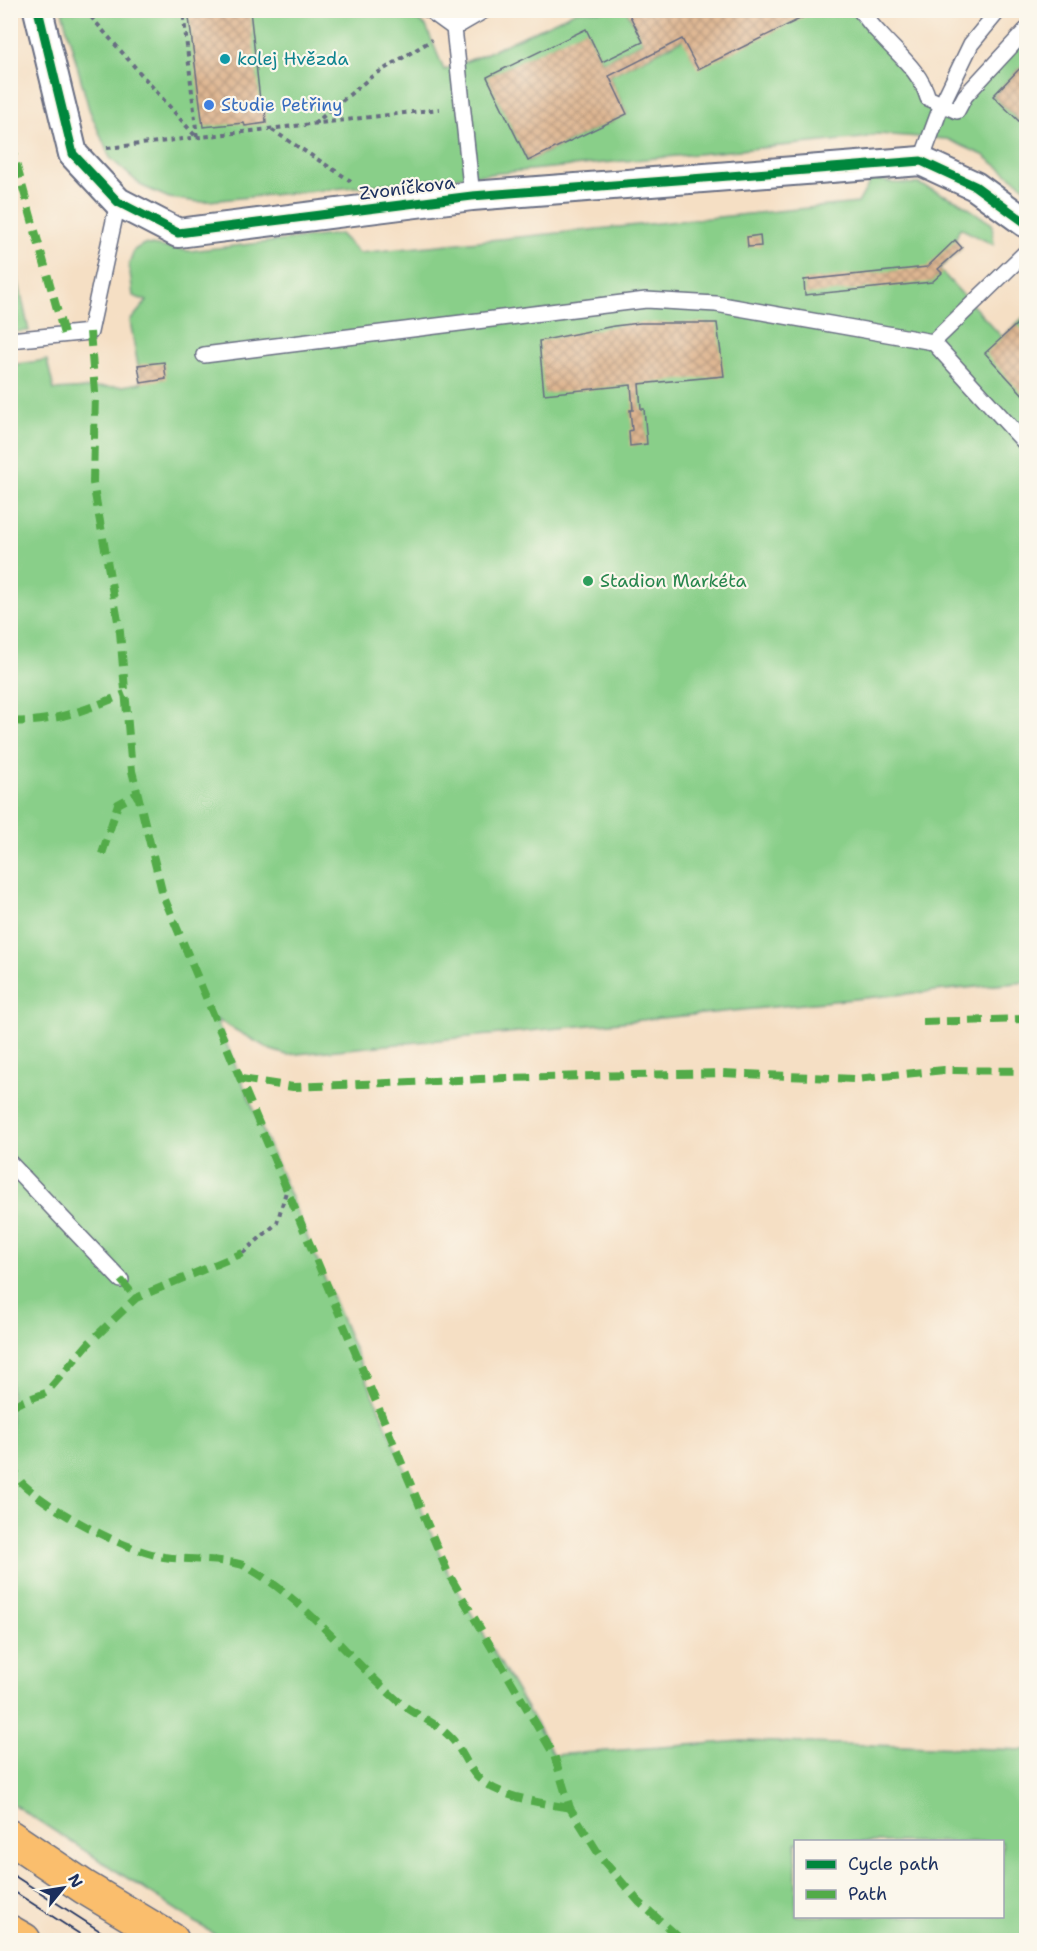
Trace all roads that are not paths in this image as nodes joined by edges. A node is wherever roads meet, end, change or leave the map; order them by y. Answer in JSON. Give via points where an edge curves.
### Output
{"nodes":[{"id":1,"x":38,"y":10,"type":"edge"},
{"id":2,"x":429,"y":10,"type":"edge"},
{"id":3,"x":485,"y":10,"type":"edge"},
{"id":4,"x":860,"y":10,"type":"edge"},
{"id":5,"x":999,"y":10,"type":"edge"},
{"id":6,"x":454,"y":28,"type":"junction"},
{"id":7,"x":1026,"y":30,"type":"edge"},
{"id":8,"x":942,"y":104,"type":"junction"},
{"id":9,"x":921,"y":161,"type":"junction"},
{"id":10,"x":472,"y":196,"type":"junction"},
{"id":11,"x":118,"y":202,"type":"junction"},
{"id":12,"x":1026,"y":223,"type":"edge"},
{"id":13,"x":1026,"y":252,"type":"edge"},
{"id":14,"x":10,"y":340,"type":"edge"},
{"id":15,"x":933,"y":342,"type":"junction"},
{"id":16,"x":204,"y":355,"type":"dead end"},
{"id":17,"x":1026,"y":444,"type":"edge"},
{"id":18,"x":10,"y":1163,"type":"edge"},
{"id":19,"x":121,"y":1280,"type":"dead end"},
{"id":20,"x":10,"y":1837,"type":"edge"},
{"id":21,"x":10,"y":1932,"type":"edge"},
{"id":22,"x":24,"y":1941,"type":"edge"},
{"id":23,"x":172,"y":1941,"type":"edge"}],
"edges":[{"from":1,"to":11,"type":"street","name":"Zvoníčkova","via":[[73,154]]},
{"from":2,"to":6,"type":"lane"},
{"from":3,"to":6,"type":"lane"},
{"from":4,"to":8,"type":"lane","via":[[911,66],[928,98]]},
{"from":5,"to":8,"type":"lane","via":[[971,44]]},
{"from":6,"to":10,"type":"lane"},
{"from":7,"to":8,"type":"lane","via":[[965,96],[957,111]]},
{"from":8,"to":9,"type":"lane"},
{"from":9,"to":10,"type":"street","name":"Zvoníčkova"},
{"from":9,"to":12,"type":"street","via":[[975,186]]},
{"from":10,"to":11,"type":"street","name":"Zvoníčkova","via":[[178,232]]},
{"from":11,"to":14,"type":"lane","via":[[90,332]]},
{"from":13,"to":15,"type":"lane"},
{"from":15,"to":16,"type":"lane","via":[[716,304],[646,300]]},
{"from":15,"to":17,"type":"lane"},
{"from":18,"to":19,"type":"lane"},
{"from":20,"to":23,"type":"main road"},
{"from":21,"to":22,"type":"main road"}]}
